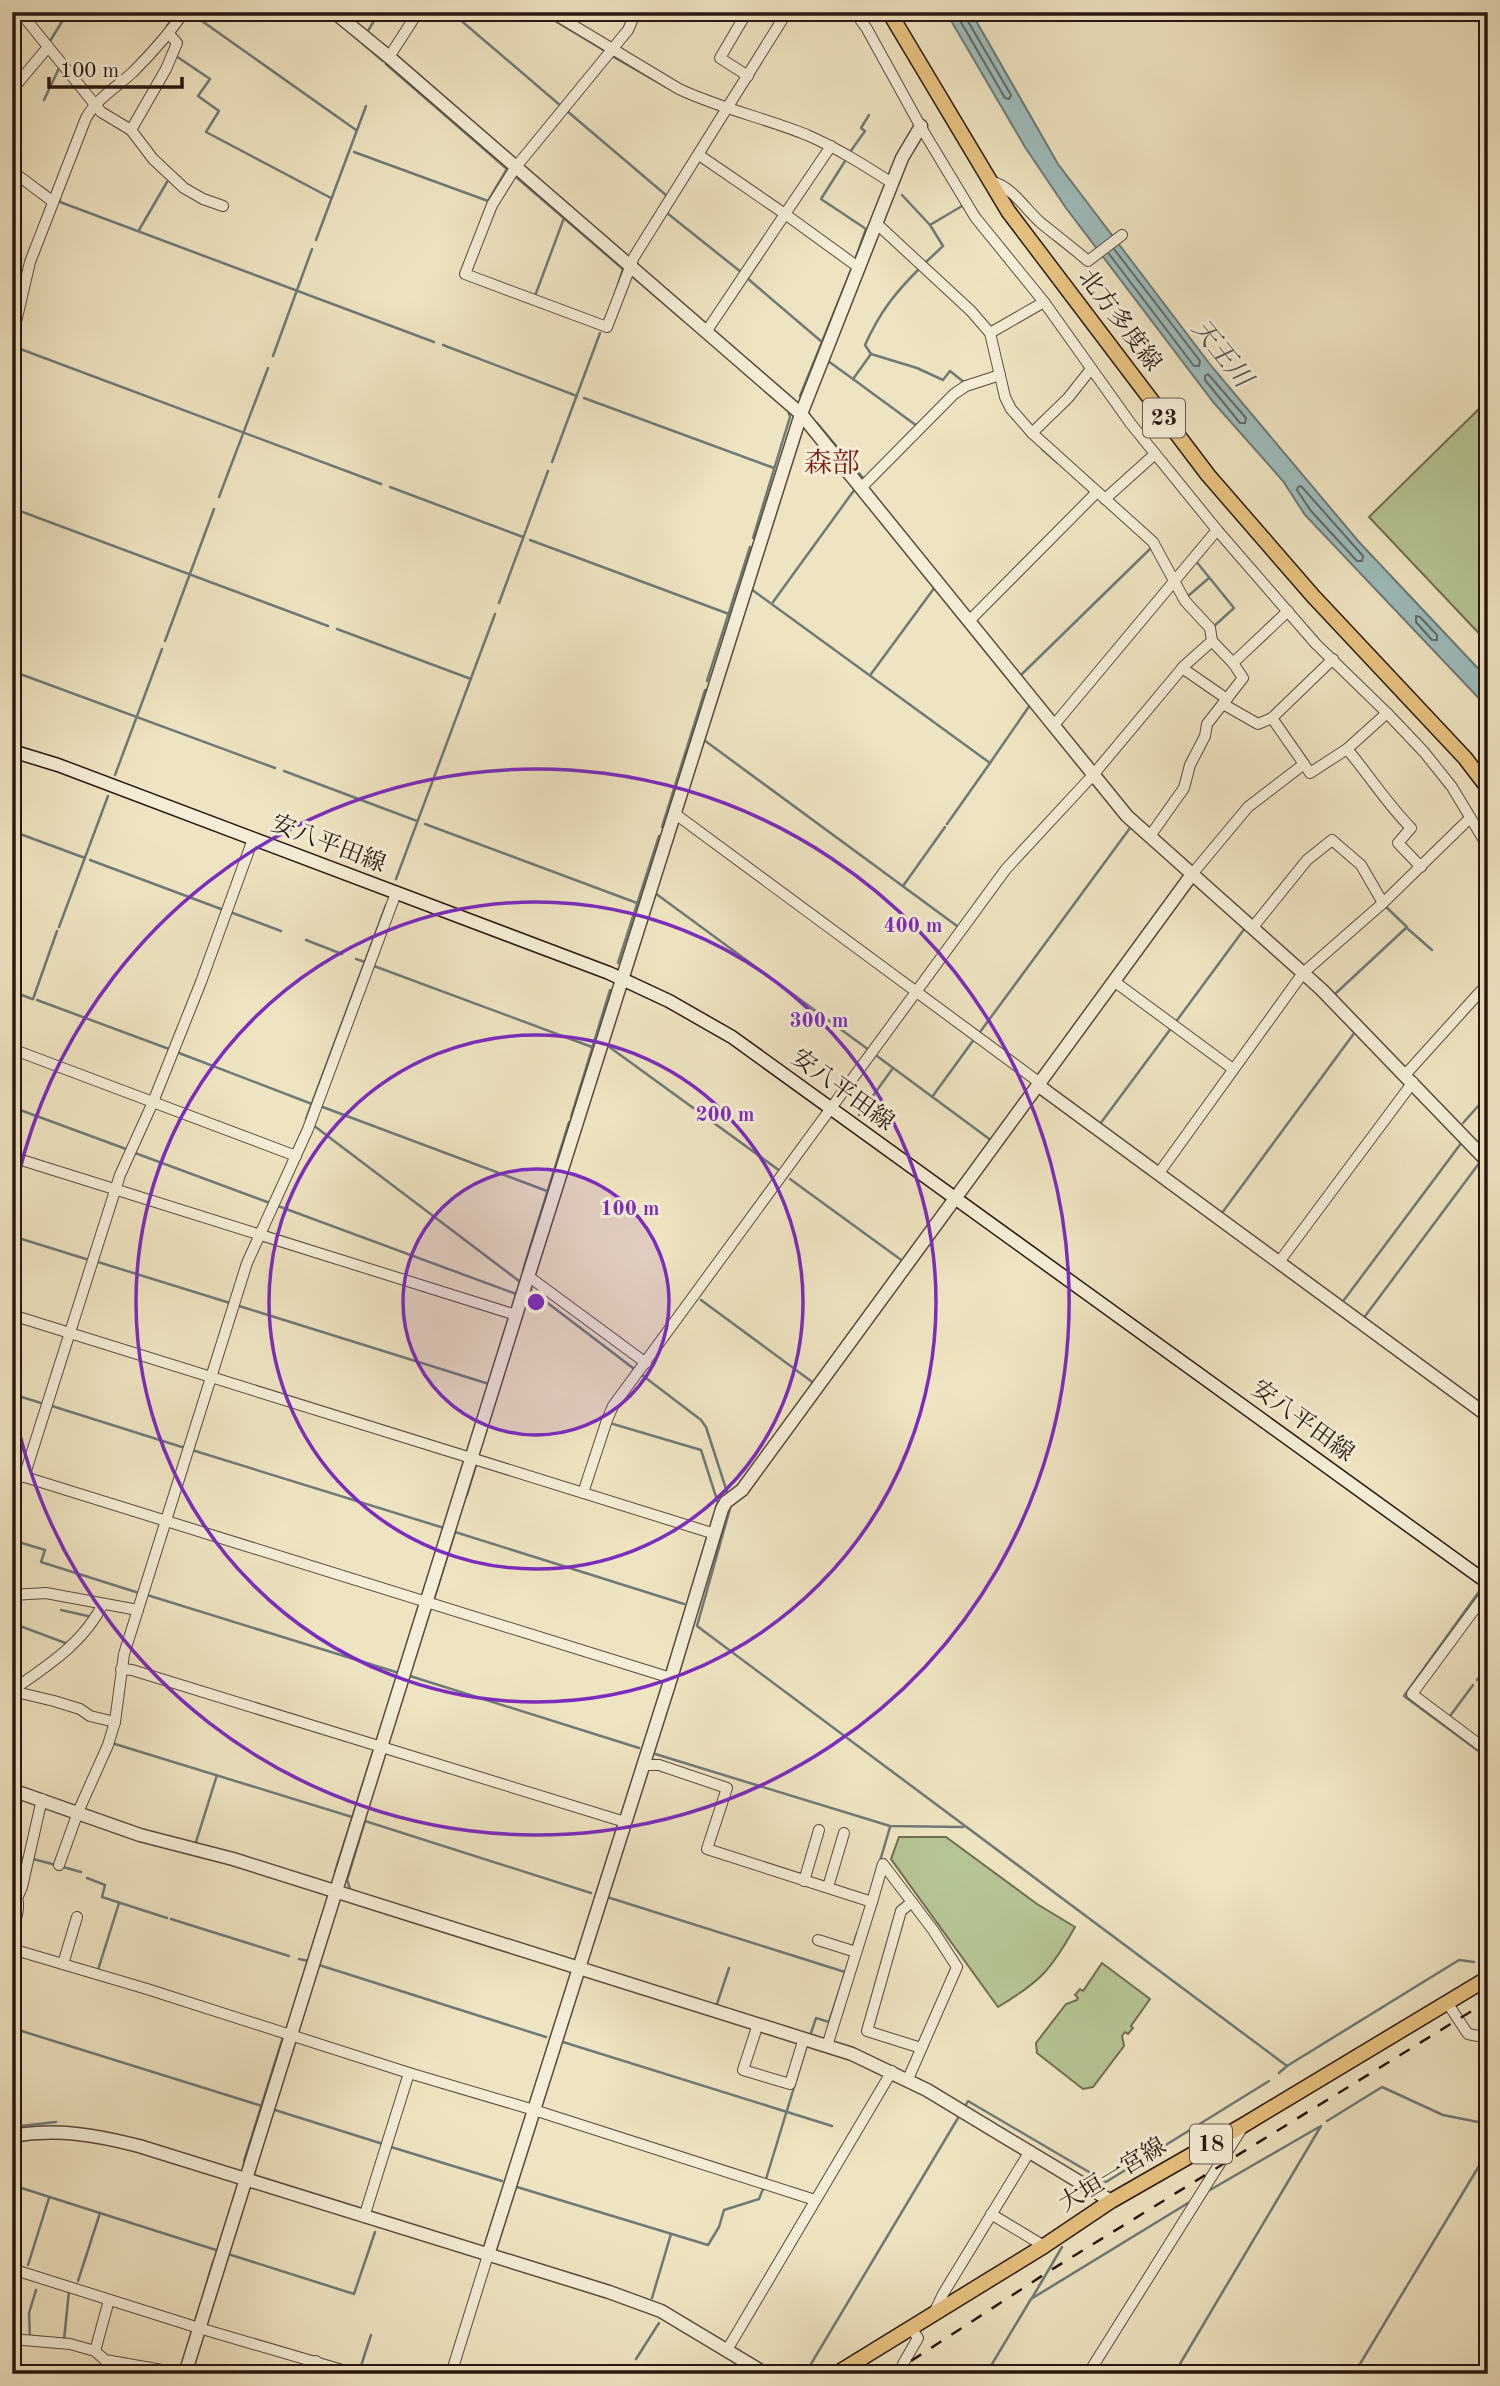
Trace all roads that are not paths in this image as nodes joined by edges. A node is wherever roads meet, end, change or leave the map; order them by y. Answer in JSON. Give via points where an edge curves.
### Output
{"nodes":[{"id":1,"x":20,"y":12,"type":"edge"},
{"id":2,"x":184,"y":12,"type":"edge"},
{"id":3,"x":334,"y":12,"type":"edge"},
{"id":4,"x":418,"y":12,"type":"edge"},
{"id":5,"x":551,"y":12,"type":"edge"},
{"id":6,"x":635,"y":12,"type":"edge"},
{"id":7,"x":747,"y":12,"type":"edge"},
{"id":8,"x":855,"y":12,"type":"edge"},
{"id":9,"x":889,"y":12,"type":"edge"},
{"id":10,"x":786,"y":13,"type":"edge"},
{"id":11,"x":169,"y":34,"type":"junction"},
{"id":12,"x":48,"y":47,"type":"junction"},
{"id":13,"x":611,"y":50,"type":"junction"},
{"id":14,"x":389,"y":57,"type":"junction"},
{"id":15,"x":748,"y":76,"type":"junction"},
{"id":16,"x":12,"y":90,"type":"edge"},
{"id":17,"x":94,"y":103,"type":"junction"},
{"id":18,"x":728,"y":106,"type":"junction"},
{"id":19,"x":921,"y":126,"type":"junction"},
{"id":20,"x":131,"y":130,"type":"junction"},
{"id":21,"x":831,"y":146,"type":"junction"},
{"id":22,"x":699,"y":155,"type":"junction"},
{"id":23,"x":515,"y":167,"type":"junction"},
{"id":24,"x":12,"y":172,"type":"edge"},
{"id":25,"x":991,"y":181,"type":"junction"},
{"id":26,"x":892,"y":183,"type":"junction"},
{"id":27,"x":52,"y":201,"type":"junction"},
{"id":28,"x":223,"y":206,"type":"dead end"},
{"id":29,"x":785,"y":214,"type":"junction"},
{"id":30,"x":876,"y":222,"type":"junction"},
{"id":31,"x":1122,"y":235,"type":"dead end"},
{"id":32,"x":630,"y":266,"type":"junction"},
{"id":33,"x":858,"y":267,"type":"junction"},
{"id":34,"x":1044,"y":302,"type":"junction"},
{"id":35,"x":706,"y":332,"type":"junction"},
{"id":36,"x":990,"y":333,"type":"junction"},
{"id":37,"x":12,"y":339,"type":"edge"},
{"id":38,"x":1091,"y":369,"type":"junction"},
{"id":39,"x":1000,"y":375,"type":"junction"},
{"id":40,"x":801,"y":414,"type":"junction"},
{"id":41,"x":1032,"y":433,"type":"junction"},
{"id":42,"x":1155,"y":454,"type":"junction"},
{"id":43,"x":861,"y":488,"type":"junction"},
{"id":44,"x":1097,"y":492,"type":"junction"},
{"id":45,"x":1105,"y":499,"type":"junction"},
{"id":46,"x":1217,"y":530,"type":"junction"},
{"id":47,"x":1174,"y":579,"type":"junction"},
{"id":48,"x":1287,"y":611,"type":"junction"},
{"id":49,"x":969,"y":621,"type":"junction"},
{"id":50,"x":1212,"y":641,"type":"junction"},
{"id":51,"x":1333,"y":659,"type":"junction"},
{"id":52,"x":1233,"y":663,"type":"junction"},
{"id":53,"x":1182,"y":668,"type":"junction"},
{"id":54,"x":1225,"y":701,"type":"junction"},
{"id":55,"x":1387,"y":713,"type":"junction"},
{"id":56,"x":1272,"y":718,"type":"junction"},
{"id":57,"x":1054,"y":724,"type":"junction"},
{"id":58,"x":1347,"y":749,"type":"junction"},
{"id":59,"x":12,"y":751,"type":"edge"},
{"id":60,"x":1304,"y":764,"type":"junction"},
{"id":61,"x":1093,"y":775,"type":"junction"},
{"id":62,"x":1488,"y":788,"type":"edge"},
{"id":63,"x":674,"y":813,"type":"junction"},
{"id":64,"x":1470,"y":818,"type":"junction"},
{"id":65,"x":1150,"y":836,"type":"junction"},
{"id":66,"x":253,"y":839,"type":"junction"},
{"id":67,"x":1488,"y":848,"type":"edge"},
{"id":68,"x":1421,"y":867,"type":"junction"},
{"id":69,"x":1193,"y":873,"type":"junction"},
{"id":70,"x":397,"y":893,"type":"junction"},
{"id":71,"x":1382,"y":903,"type":"junction"},
{"id":72,"x":1253,"y":927,"type":"junction"},
{"id":73,"x":1303,"y":973,"type":"junction"},
{"id":74,"x":623,"y":978,"type":"junction"},
{"id":75,"x":1115,"y":982,"type":"junction"},
{"id":76,"x":1488,"y":983,"type":"edge"},
{"id":77,"x":917,"y":990,"type":"junction"},
{"id":78,"x":12,"y":1049,"type":"edge"},
{"id":79,"x":1233,"y":1069,"type":"junction"},
{"id":80,"x":1409,"y":1078,"type":"junction"},
{"id":81,"x":1039,"y":1085,"type":"junction"},
{"id":82,"x":153,"y":1102,"type":"junction"},
{"id":83,"x":831,"y":1109,"type":"junction"},
{"id":84,"x":296,"y":1156,"type":"junction"},
{"id":85,"x":12,"y":1157,"type":"edge"},
{"id":86,"x":1488,"y":1162,"type":"edge"},
{"id":87,"x":1159,"y":1173,"type":"junction"},
{"id":88,"x":116,"y":1189,"type":"junction"},
{"id":89,"x":956,"y":1199,"type":"junction"},
{"id":90,"x":261,"y":1234,"type":"junction"},
{"id":91,"x":1279,"y":1262,"type":"junction"},
{"id":92,"x":526,"y":1283,"type":"junction"},
{"id":93,"x":12,"y":1315,"type":"edge"},
{"id":94,"x":516,"y":1315,"type":"junction"},
{"id":95,"x":69,"y":1333,"type":"junction"},
{"id":96,"x":641,"y":1369,"type":"junction"},
{"id":97,"x":211,"y":1377,"type":"junction"},
{"id":98,"x":1488,"y":1416,"type":"edge"},
{"id":99,"x":471,"y":1458,"type":"junction"},
{"id":100,"x":12,"y":1473,"type":"edge"},
{"id":101,"x":24,"y":1477,"type":"junction"},
{"id":102,"x":583,"y":1493,"type":"junction"},
{"id":103,"x":166,"y":1521,"type":"junction"},
{"id":104,"x":715,"y":1534,"type":"junction"},
{"id":105,"x":1488,"y":1583,"type":"edge"},
{"id":106,"x":1488,"y":1591,"type":"edge"},
{"id":107,"x":12,"y":1595,"type":"edge"},
{"id":108,"x":426,"y":1603,"type":"junction"},
{"id":109,"x":103,"y":1604,"type":"junction"},
{"id":110,"x":138,"y":1610,"type":"junction"},
{"id":111,"x":121,"y":1669,"type":"junction"},
{"id":112,"x":671,"y":1678,"type":"junction"},
{"id":113,"x":14,"y":1691,"type":"edge"},
{"id":114,"x":115,"y":1721,"type":"junction"},
{"id":115,"x":382,"y":1747,"type":"junction"},
{"id":116,"x":1488,"y":1751,"type":"edge"},
{"id":117,"x":643,"y":1765,"type":"junction"},
{"id":118,"x":12,"y":1790,"type":"edge"},
{"id":119,"x":42,"y":1799,"type":"junction"},
{"id":120,"x":78,"y":1812,"type":"junction"},
{"id":121,"x":625,"y":1822,"type":"junction"},
{"id":122,"x":819,"y":1830,"type":"dead end"},
{"id":123,"x":844,"y":1833,"type":"dead end"},
{"id":124,"x":59,"y":1865,"type":"dead end"},
{"id":125,"x":804,"y":1881,"type":"junction"},
{"id":126,"x":12,"y":1885,"type":"edge"},
{"id":127,"x":828,"y":1887,"type":"junction"},
{"id":128,"x":336,"y":1891,"type":"junction"},
{"id":129,"x":19,"y":1896,"type":"junction"},
{"id":130,"x":872,"y":1902,"type":"junction"},
{"id":131,"x":912,"y":1902,"type":"junction"},
{"id":132,"x":77,"y":1917,"type":"dead end"},
{"id":133,"x":12,"y":1932,"type":"edge"},
{"id":134,"x":818,"y":1940,"type":"dead end"},
{"id":135,"x":12,"y":1948,"type":"edge"},
{"id":136,"x":856,"y":1952,"type":"junction"},
{"id":137,"x":63,"y":1964,"type":"junction"},
{"id":138,"x":579,"y":1968,"type":"junction"},
{"id":139,"x":1488,"y":1978,"type":"edge"},
{"id":140,"x":1448,"y":2004,"type":"junction"},
{"id":141,"x":758,"y":2024,"type":"junction"},
{"id":142,"x":290,"y":2036,"type":"junction"},
{"id":143,"x":804,"y":2038,"type":"junction"},
{"id":144,"x":1488,"y":2038,"type":"edge"},
{"id":145,"x":827,"y":2046,"type":"junction"},
{"id":146,"x":921,"y":2048,"type":"junction"},
{"id":147,"x":892,"y":2071,"type":"junction"},
{"id":148,"x":409,"y":2073,"type":"junction"},
{"id":149,"x":908,"y":2079,"type":"junction"},
{"id":150,"x":534,"y":2110,"type":"junction"},
{"id":151,"x":1242,"y":2126,"type":"junction"},
{"id":152,"x":12,"y":2136,"type":"edge"},
{"id":153,"x":1030,"y":2151,"type":"junction"},
{"id":154,"x":246,"y":2179,"type":"junction"},
{"id":155,"x":815,"y":2200,"type":"junction"},
{"id":156,"x":1111,"y":2202,"type":"junction"},
{"id":157,"x":991,"y":2214,"type":"junction"},
{"id":158,"x":364,"y":2217,"type":"junction"},
{"id":159,"x":1044,"y":2246,"type":"junction"},
{"id":160,"x":488,"y":2255,"type":"junction"},
{"id":161,"x":12,"y":2270,"type":"edge"},
{"id":162,"x":109,"y":2300,"type":"junction"},
{"id":163,"x":935,"y":2312,"type":"junction"},
{"id":164,"x":199,"y":2328,"type":"junction"},
{"id":165,"x":911,"y":2328,"type":"junction"},
{"id":166,"x":12,"y":2339,"type":"edge"},
{"id":167,"x":727,"y":2350,"type":"junction"},
{"id":168,"x":95,"y":2351,"type":"junction"},
{"id":169,"x":316,"y":2361,"type":"junction"},
{"id":170,"x":185,"y":2374,"type":"edge"},
{"id":171,"x":313,"y":2374,"type":"edge"},
{"id":172,"x":356,"y":2374,"type":"edge"},
{"id":173,"x":451,"y":2374,"type":"edge"},
{"id":174,"x":766,"y":2374,"type":"edge"},
{"id":175,"x":836,"y":2374,"type":"edge"},
{"id":176,"x":905,"y":2374,"type":"edge"},
{"id":177,"x":1088,"y":2374,"type":"edge"}],
"edges":[{"from":1,"to":12,"type":"street"},
{"from":2,"to":11,"type":"street"},
{"from":3,"to":14,"type":"street"},
{"from":4,"to":14,"type":"street"},
{"from":5,"to":13,"type":"street"},
{"from":6,"to":13,"type":"street","via":[[628,30]]},
{"from":7,"to":15,"type":"street","via":[[720,58]]},
{"from":8,"to":19,"type":"street"},
{"from":9,"to":25,"type":"main road","name":"北方多度線","number":"23"},
{"from":10,"to":15,"type":"street"},
{"from":11,"to":17,"type":"street","via":[[131,74]]},
{"from":11,"to":20,"type":"street","via":[[177,43]]},
{"from":12,"to":16,"type":"street"},
{"from":12,"to":17,"type":"street"},
{"from":13,"to":18,"type":"street","via":[[678,89]]},
{"from":13,"to":23,"type":"street"},
{"from":14,"to":23,"type":"street"},
{"from":15,"to":18,"type":"street"},
{"from":17,"to":20,"type":"street"},
{"from":17,"to":27,"type":"street"},
{"from":18,"to":21,"type":"street"},
{"from":18,"to":22,"type":"street"},
{"from":19,"to":26,"type":"street"},
{"from":19,"to":34,"type":"street","via":[[975,217]]},
{"from":20,"to":28,"type":"street","via":[[184,188]]},
{"from":21,"to":26,"type":"street"},
{"from":21,"to":29,"type":"street"},
{"from":22,"to":29,"type":"street"},
{"from":22,"to":32,"type":"street"},
{"from":23,"to":32,"type":"street"},
{"from":23,"to":32,"type":"street","via":[[492,205],[465,274],[607,327]]},
{"from":24,"to":27,"type":"street"},
{"from":25,"to":31,"type":"street","via":[[1013,194],[1088,261]]},
{"from":25,"to":62,"type":"main road","name":"北方多度線","number":"23","via":[[1037,251],[1208,475]]},
{"from":26,"to":30,"type":"street"},
{"from":27,"to":37,"type":"street","via":[[26,276]]},
{"from":29,"to":33,"type":"street"},
{"from":29,"to":35,"type":"street"},
{"from":30,"to":33,"type":"street"},
{"from":30,"to":36,"type":"street"},
{"from":32,"to":35,"type":"street"},
{"from":33,"to":40,"type":"street"},
{"from":34,"to":36,"type":"street"},
{"from":34,"to":38,"type":"street"},
{"from":35,"to":40,"type":"street"},
{"from":36,"to":39,"type":"street"},
{"from":38,"to":41,"type":"street"},
{"from":38,"to":42,"type":"street"},
{"from":39,"to":41,"type":"street","via":[[1011,409]]},
{"from":39,"to":43,"type":"street","via":[[954,394]]},
{"from":40,"to":43,"type":"street"},
{"from":40,"to":63,"type":"street"},
{"from":41,"to":44,"type":"street"},
{"from":42,"to":45,"type":"street"},
{"from":42,"to":46,"type":"street"},
{"from":43,"to":49,"type":"street"},
{"from":44,"to":45,"type":"street"},
{"from":44,"to":49,"type":"street"},
{"from":45,"to":47,"type":"street","via":[[1153,542]]},
{"from":46,"to":47,"type":"street"},
{"from":46,"to":48,"type":"street"},
{"from":47,"to":50,"type":"street","via":[[1185,601],[1210,628]]},
{"from":47,"to":57,"type":"street"},
{"from":48,"to":51,"type":"street"},
{"from":48,"to":52,"type":"street"},
{"from":49,"to":57,"type":"street"},
{"from":50,"to":52,"type":"street"},
{"from":50,"to":53,"type":"street"},
{"from":51,"to":55,"type":"street"},
{"from":51,"to":56,"type":"street"},
{"from":52,"to":54,"type":"street","via":[[1243,678]]},
{"from":53,"to":54,"type":"street"},
{"from":53,"to":61,"type":"street"},
{"from":54,"to":56,"type":"street","via":[[1258,724]]},
{"from":54,"to":65,"type":"street","via":[[1207,724],[1184,788]]},
{"from":55,"to":58,"type":"street"},
{"from":55,"to":64,"type":"street","via":[[1452,787]]},
{"from":56,"to":60,"type":"street"},
{"from":57,"to":61,"type":"street"},
{"from":58,"to":60,"type":"street","via":[[1310,773]]},
{"from":58,"to":68,"type":"street","via":[[1411,828],[1398,843]]},
{"from":59,"to":66,"type":"street","name":"安八平田線"},
{"from":60,"to":69,"type":"street","via":[[1248,807]]},
{"from":61,"to":65,"type":"street","via":[[1127,817]]},
{"from":61,"to":77,"type":"street","via":[[1006,869]]},
{"from":63,"to":74,"type":"street"},
{"from":63,"to":77,"type":"street"},
{"from":64,"to":67,"type":"street"},
{"from":64,"to":68,"type":"street"},
{"from":65,"to":69,"type":"street"},
{"from":66,"to":70,"type":"street","name":"安八平田線"},
{"from":66,"to":82,"type":"street"},
{"from":68,"to":71,"type":"street"},
{"from":69,"to":72,"type":"street"},
{"from":69,"to":75,"type":"street"},
{"from":70,"to":74,"type":"street","name":"安八平田線"},
{"from":70,"to":84,"type":"street"},
{"from":71,"to":72,"type":"street","via":[[1361,865],[1332,840],[1307,860]]},
{"from":71,"to":73,"type":"street"},
{"from":72,"to":73,"type":"street"},
{"from":73,"to":79,"type":"street"},
{"from":73,"to":80,"type":"street"},
{"from":74,"to":83,"type":"street","name":"安八平田線","via":[[732,1037]]},
{"from":74,"to":92,"type":"street"},
{"from":75,"to":79,"type":"street"},
{"from":75,"to":81,"type":"street"},
{"from":76,"to":80,"type":"street"},
{"from":77,"to":81,"type":"street"},
{"from":77,"to":83,"type":"street"},
{"from":78,"to":82,"type":"street"},
{"from":79,"to":87,"type":"street"},
{"from":80,"to":86,"type":"street"},
{"from":80,"to":91,"type":"street"},
{"from":81,"to":87,"type":"street"},
{"from":81,"to":89,"type":"street"},
{"from":82,"to":84,"type":"street"},
{"from":82,"to":88,"type":"street"},
{"from":83,"to":89,"type":"street","name":"安八平田線"},
{"from":83,"to":96,"type":"street"},
{"from":84,"to":90,"type":"street"},
{"from":85,"to":88,"type":"street"},
{"from":87,"to":91,"type":"street"},
{"from":88,"to":90,"type":"street"},
{"from":88,"to":95,"type":"street"},
{"from":89,"to":104,"type":"street","via":[[743,1490],[730,1500]]},
{"from":89,"to":105,"type":"street","name":"安八平田線"},
{"from":90,"to":94,"type":"street"},
{"from":90,"to":97,"type":"street","via":[[247,1263]]},
{"from":91,"to":98,"type":"street"},
{"from":92,"to":94,"type":"street"},
{"from":92,"to":96,"type":"street"},
{"from":93,"to":95,"type":"street"},
{"from":94,"to":99,"type":"street"},
{"from":95,"to":97,"type":"street"},
{"from":95,"to":101,"type":"street"},
{"from":96,"to":102,"type":"street","via":[[613,1406]]},
{"from":97,"to":99,"type":"street"},
{"from":97,"to":103,"type":"street"},
{"from":99,"to":102,"type":"street"},
{"from":99,"to":108,"type":"street"},
{"from":100,"to":101,"type":"street"},
{"from":101,"to":103,"type":"street"},
{"from":102,"to":104,"type":"street"},
{"from":103,"to":108,"type":"street"},
{"from":103,"to":110,"type":"street"},
{"from":104,"to":112,"type":"street"},
{"from":106,"to":116,"type":"street","via":[[1412,1694]]},
{"from":107,"to":109,"type":"street","via":[[46,1593]]},
{"from":108,"to":112,"type":"street"},
{"from":108,"to":115,"type":"street"},
{"from":109,"to":110,"type":"street"},
{"from":109,"to":113,"type":"street","via":[[75,1643]]},
{"from":110,"to":111,"type":"street"},
{"from":111,"to":114,"type":"street"},
{"from":111,"to":115,"type":"street"},
{"from":112,"to":117,"type":"street"},
{"from":113,"to":114,"type":"street"},
{"from":114,"to":120,"type":"street"},
{"from":115,"to":121,"type":"street"},
{"from":115,"to":128,"type":"street"},
{"from":117,"to":121,"type":"street"},
{"from":117,"to":125,"type":"street","via":[[659,1765],[727,1788],[707,1849]]},
{"from":118,"to":119,"type":"street"},
{"from":119,"to":120,"type":"street"},
{"from":119,"to":129,"type":"street"},
{"from":120,"to":124,"type":"street"},
{"from":120,"to":128,"type":"street","via":[[140,1835]]},
{"from":121,"to":138,"type":"street"},
{"from":122,"to":125,"type":"street"},
{"from":123,"to":127,"type":"street"},
{"from":125,"to":127,"type":"street"},
{"from":126,"to":129,"type":"street"},
{"from":127,"to":130,"type":"street"},
{"from":128,"to":138,"type":"street"},
{"from":128,"to":142,"type":"street"},
{"from":129,"to":133,"type":"street"},
{"from":130,"to":131,"type":"street","via":[[883,1864]]},
{"from":130,"to":136,"type":"street"},
{"from":131,"to":146,"type":"street","via":[[957,1967]]},
{"from":131,"to":146,"type":"street","via":[[901,1911],[867,2031]]},
{"from":132,"to":137,"type":"street"},
{"from":134,"to":136,"type":"street"},
{"from":135,"to":137,"type":"street"},
{"from":136,"to":145,"type":"street"},
{"from":137,"to":142,"type":"street"},
{"from":138,"to":141,"type":"street"},
{"from":138,"to":150,"type":"street"},
{"from":139,"to":140,"type":"main road","name":"大垣一宮線","number":"18"},
{"from":140,"to":144,"type":"street","via":[[1468,2034]]},
{"from":140,"to":151,"type":"main road","name":"大垣一宮線","number":"18"},
{"from":141,"to":143,"type":"street"},
{"from":141,"to":143,"type":"street","via":[[743,2070],[790,2084]]},
{"from":142,"to":148,"type":"street"},
{"from":142,"to":154,"type":"street"},
{"from":143,"to":145,"type":"street"},
{"from":145,"to":147,"type":"street"},
{"from":146,"to":149,"type":"street"},
{"from":147,"to":149,"type":"street"},
{"from":147,"to":155,"type":"street"},
{"from":148,"to":150,"type":"street"},
{"from":148,"to":158,"type":"street"},
{"from":149,"to":153,"type":"street"},
{"from":150,"to":155,"type":"street"},
{"from":150,"to":160,"type":"street"},
{"from":151,"to":156,"type":"main road","name":"大垣一宮線","number":"18"},
{"from":151,"to":177,"type":"street"},
{"from":152,"to":154,"type":"street","via":[[95,2135]]},
{"from":153,"to":156,"type":"street"},
{"from":153,"to":157,"type":"street"},
{"from":154,"to":158,"type":"street"},
{"from":154,"to":164,"type":"street"},
{"from":155,"to":167,"type":"street"},
{"from":156,"to":159,"type":"main road","name":"大垣一宮線","number":"18"},
{"from":157,"to":159,"type":"street"},
{"from":157,"to":163,"type":"street"},
{"from":158,"to":160,"type":"street"},
{"from":159,"to":163,"type":"main road","name":"大垣一宮線","number":"18"},
{"from":160,"to":167,"type":"street","via":[[661,2311]]},
{"from":160,"to":173,"type":"street"},
{"from":161,"to":162,"type":"street"},
{"from":162,"to":164,"type":"street"},
{"from":162,"to":168,"type":"street"},
{"from":163,"to":165,"type":"main road","name":"大垣一宮線","number":"18"},
{"from":164,"to":169,"type":"street"},
{"from":164,"to":170,"type":"street"},
{"from":165,"to":175,"type":"main road","name":"大垣一宮線","number":"18"},
{"from":165,"to":176,"type":"street","via":[[918,2338],[903,2364]]},
{"from":166,"to":168,"type":"street"},
{"from":167,"to":174,"type":"street"},
{"from":168,"to":170,"type":"street","via":[[105,2361]]},
{"from":169,"to":171,"type":"street"},
{"from":169,"to":172,"type":"street"}]}
